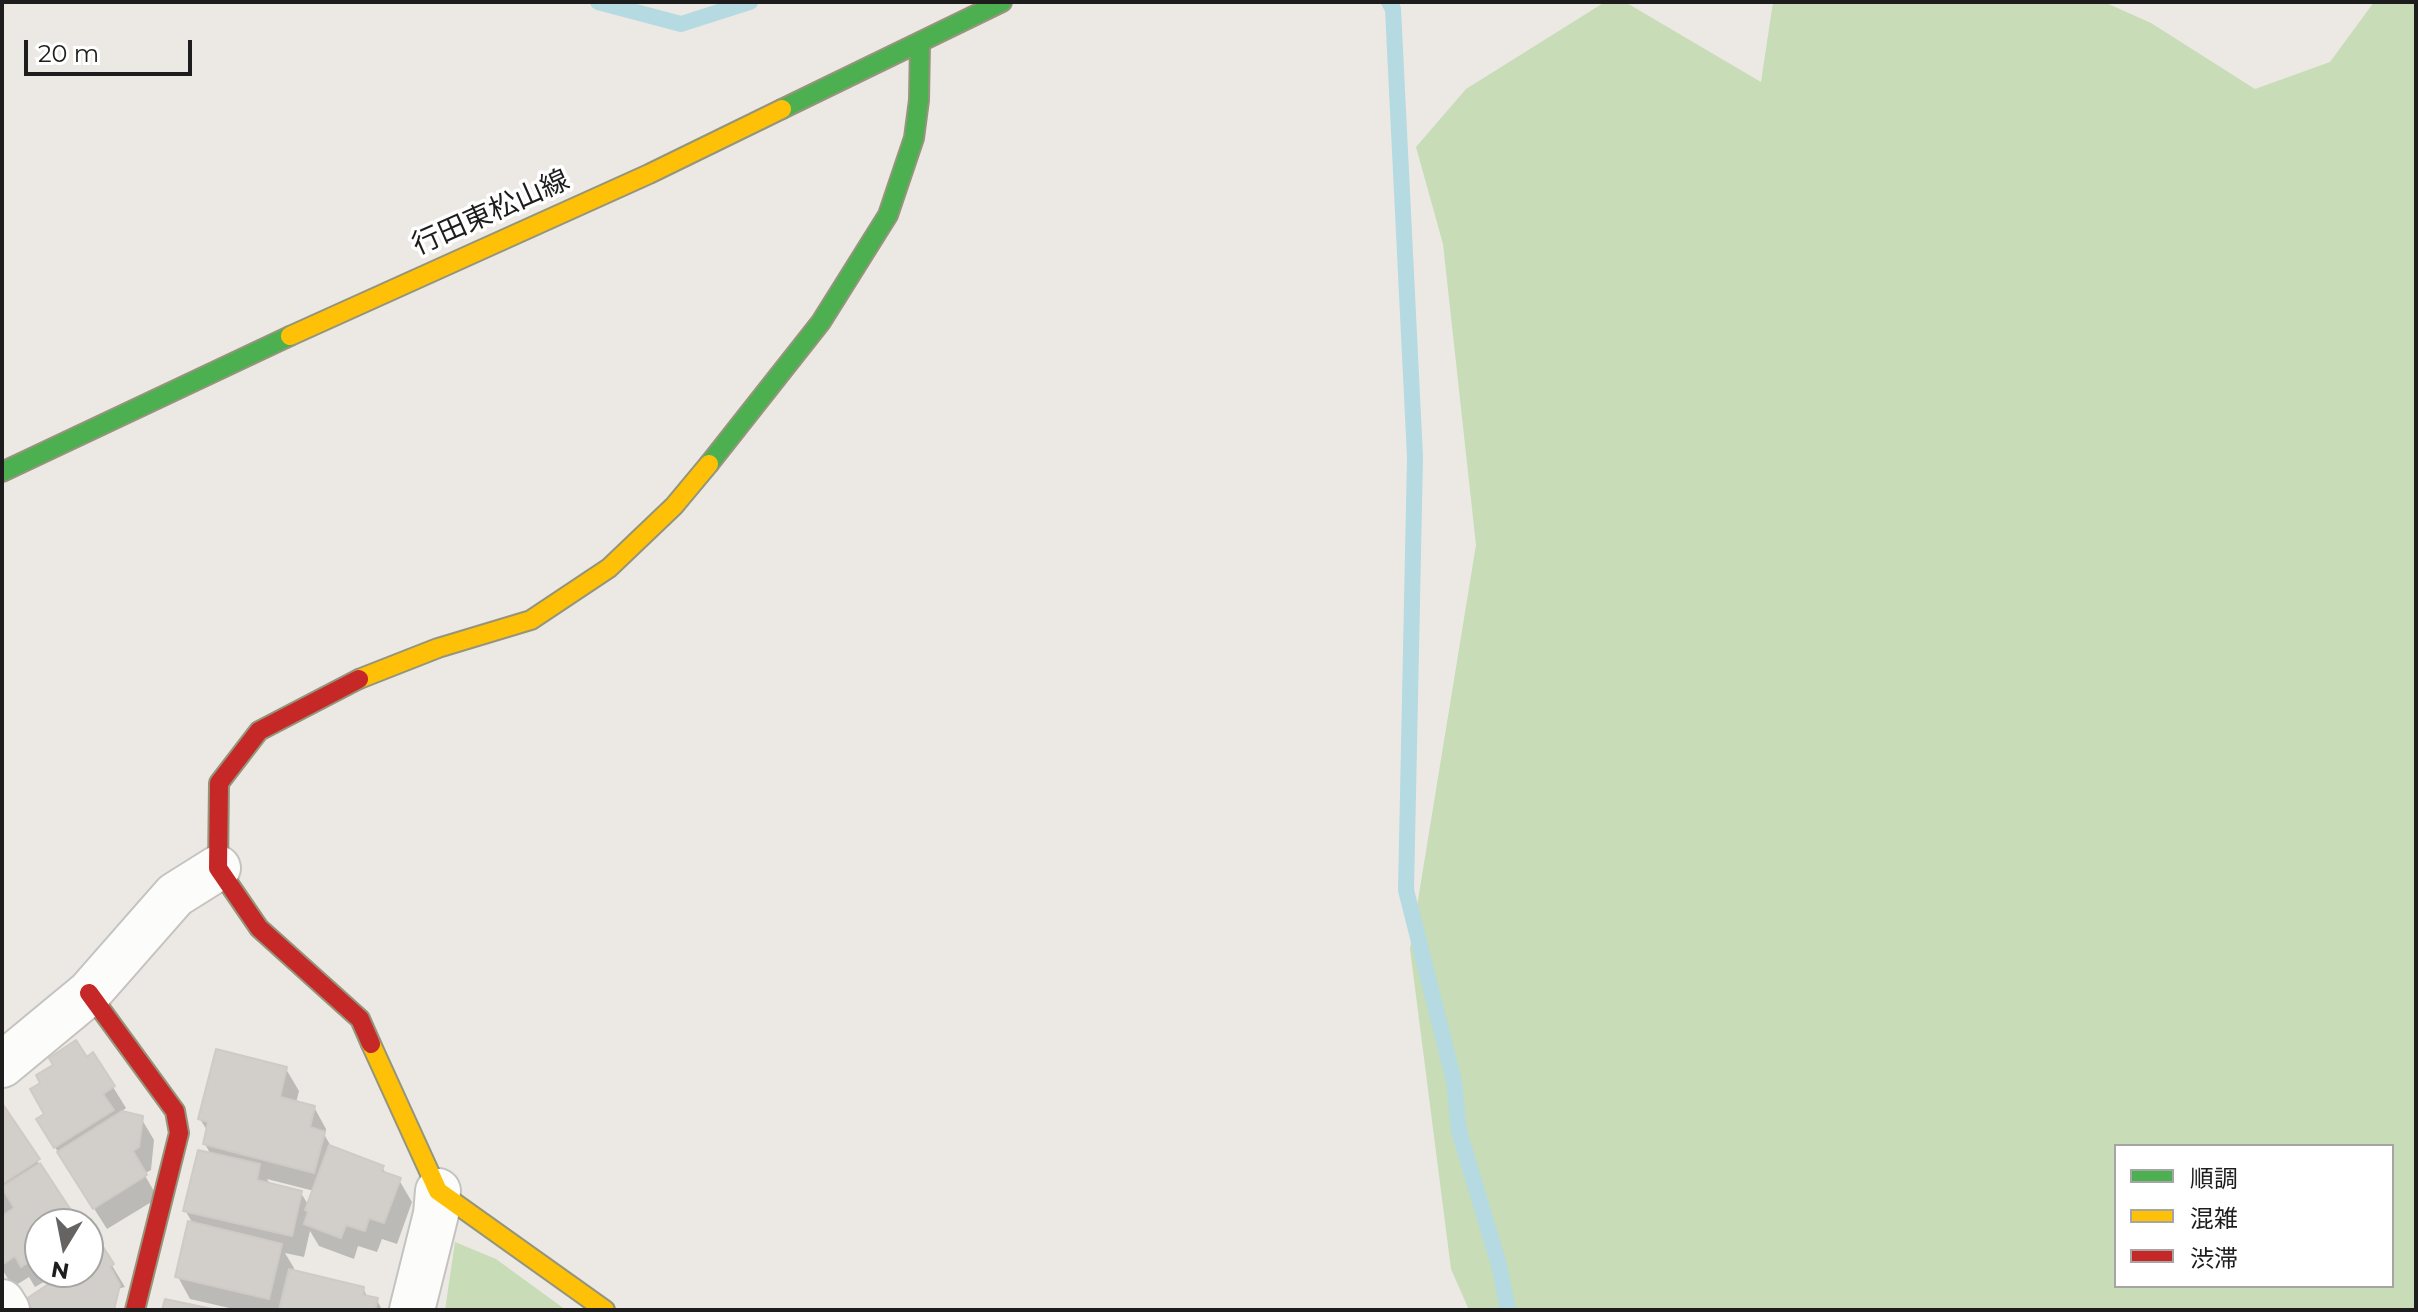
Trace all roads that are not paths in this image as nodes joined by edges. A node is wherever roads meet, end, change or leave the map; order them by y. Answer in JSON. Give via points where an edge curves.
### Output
{"nodes":[{"id":1,"x":1002,"y":2,"type":"edge"},
{"id":2,"x":920,"y":43,"type":"junction"},
{"id":3,"x":2,"y":472,"type":"edge"},
{"id":4,"x":218,"y":868,"type":"junction"},
{"id":5,"x":89,"y":993,"type":"junction"},
{"id":6,"x":2,"y":1065,"type":"edge"},
{"id":7,"x":438,"y":1191,"type":"junction"},
{"id":8,"x":2,"y":1302,"type":"edge"},
{"id":9,"x":7,"y":1310,"type":"edge"},
{"id":10,"x":135,"y":1310,"type":"edge"},
{"id":11,"x":412,"y":1310,"type":"edge"},
{"id":12,"x":605,"y":1310,"type":"edge"}],
"edges":[{"from":1,"to":2,"type":"street","name":"行田東松山線"},
{"from":2,"to":3,"type":"street","name":"行田東松山線"},
{"from":2,"to":4,"type":"street","via":[[914,138],[888,215],[821,322],[674,506],[609,568],[531,620],[345,684],[259,731],[219,783]]},
{"from":4,"to":5,"type":"street","via":[[175,895]]},
{"from":4,"to":7,"type":"street","via":[[259,928],[360,1019]]},
{"from":5,"to":6,"type":"street"},
{"from":5,"to":10,"type":"street","via":[[175,1111],[179,1133]]},
{"from":7,"to":11,"type":"street"},
{"from":7,"to":12,"type":"street"},
{"from":8,"to":9,"type":"street"}]}
